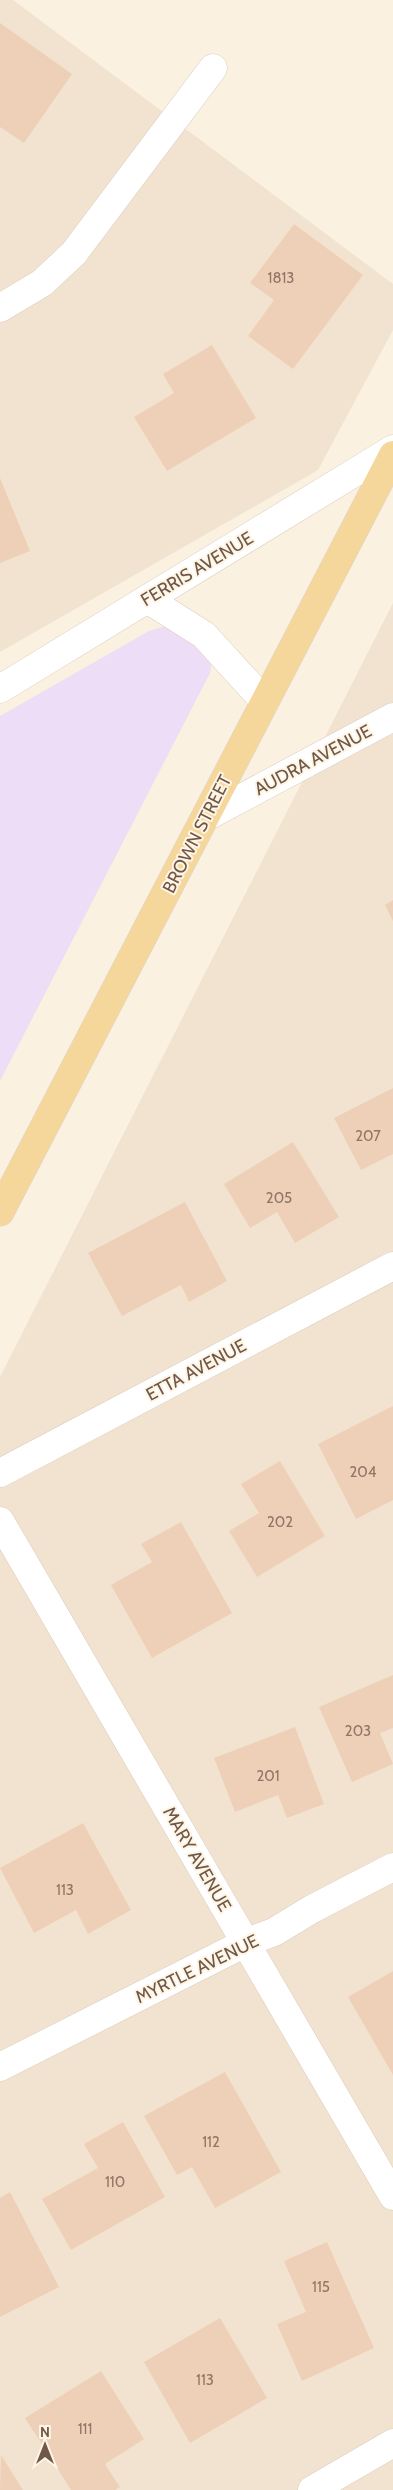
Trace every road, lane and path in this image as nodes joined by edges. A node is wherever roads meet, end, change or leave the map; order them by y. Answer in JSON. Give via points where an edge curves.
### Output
{"nodes":[{"id":1,"x":213,"y":68,"type":"dead end"},
{"id":2,"x":0,"y":308,"type":"edge"},
{"id":3,"x":393,"y":449,"type":"edge"},
{"id":4,"x":393,"y":455,"type":"edge"},
{"id":5,"x":147,"y":599,"type":"junction"},
{"id":6,"x":0,"y":689,"type":"edge"},
{"id":7,"x":265,"y":702,"type":"junction"},
{"id":8,"x":393,"y":717,"type":"edge"},
{"id":9,"x":206,"y":817,"type":"junction"},
{"id":10,"x":0,"y":1212,"type":"edge"},
{"id":11,"x":393,"y":1266,"type":"edge"},
{"id":12,"x":0,"y":1473,"type":"edge"},
{"id":13,"x":0,"y":1521,"type":"edge"},
{"id":14,"x":393,"y":1867,"type":"edge"},
{"id":15,"x":245,"y":1943,"type":"junction"},
{"id":16,"x":0,"y":2067,"type":"edge"},
{"id":17,"x":393,"y":2196,"type":"edge"},
{"id":18,"x":393,"y":2443,"type":"edge"},
{"id":19,"x":312,"y":2490,"type":"edge"}],
"edges":[{"from":1,"to":2,"type":"street","via":[[74,253],[42,283]]},
{"from":3,"to":5,"type":"street","name":"FERRIS AVENUE"},
{"from":4,"to":7,"type":"main road","name":"BROWN STREET"},
{"from":5,"to":6,"type":"street","name":"FERRIS AVENUE"},
{"from":5,"to":7,"type":"street","via":[[204,635]]},
{"from":7,"to":9,"type":"main road","name":"BROWN STREET"},
{"from":8,"to":9,"type":"street","name":"AUDRA AVENUE"},
{"from":9,"to":10,"type":"main road","name":"BROWN STREET"},
{"from":11,"to":12,"type":"street","name":"ETTA AVENUE"},
{"from":13,"to":15,"type":"street","name":"MARY AVENUE"},
{"from":14,"to":15,"type":"street","name":"MYRTLE AVENUE","via":[[274,1932]]},
{"from":15,"to":16,"type":"street","name":"MYRTLE AVENUE"},
{"from":15,"to":17,"type":"street","name":"MARY AVENUE"},
{"from":18,"to":19,"type":"street"}]}
